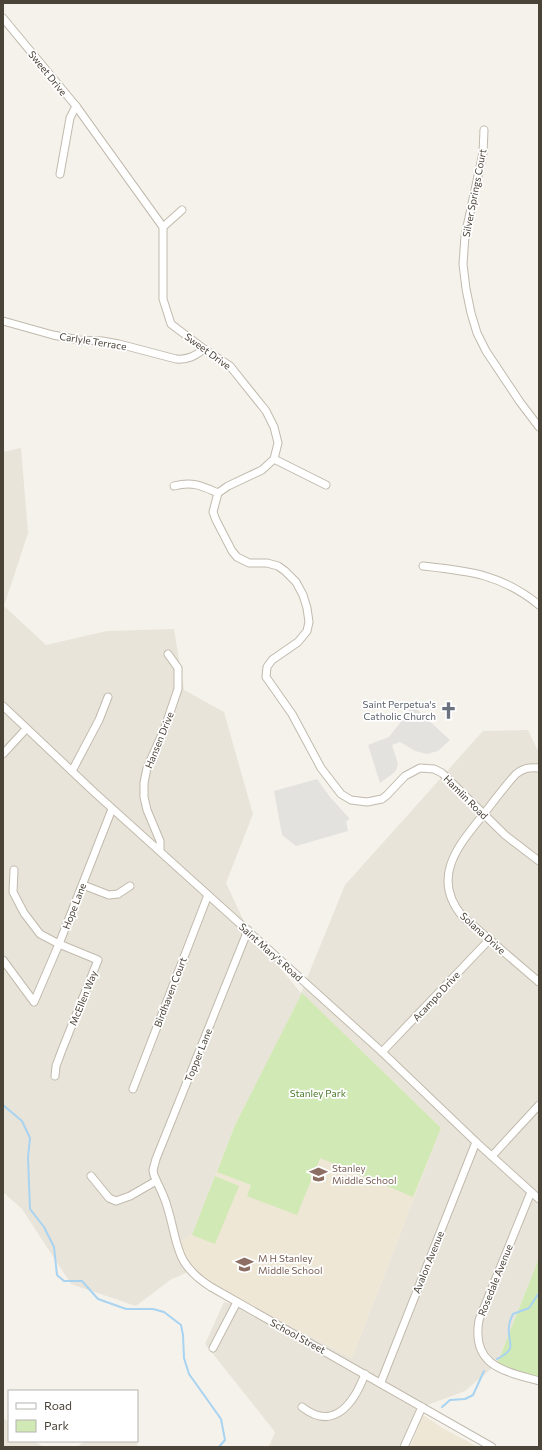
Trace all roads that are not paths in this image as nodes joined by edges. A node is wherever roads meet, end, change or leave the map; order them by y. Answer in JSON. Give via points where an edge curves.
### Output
{"nodes":[{"id":1,"x":3,"y":18,"type":"edge"},
{"id":2,"x":76,"y":106,"type":"junction"},
{"id":3,"x":484,"y":130,"type":"dead end"},
{"id":4,"x":60,"y":174,"type":"dead end"},
{"id":5,"x":182,"y":210,"type":"dead end"},
{"id":6,"x":163,"y":227,"type":"junction"},
{"id":7,"x":3,"y":321,"type":"edge"},
{"id":8,"x":204,"y":349,"type":"junction"},
{"id":9,"x":539,"y":427,"type":"edge"},
{"id":10,"x":274,"y":459,"type":"junction"},
{"id":11,"x":326,"y":485,"type":"dead end"},
{"id":12,"x":174,"y":486,"type":"dead end"},
{"id":13,"x":218,"y":493,"type":"junction"},
{"id":14,"x":423,"y":566,"type":"dead end"},
{"id":15,"x":539,"y":605,"type":"edge"},
{"id":16,"x":168,"y":654,"type":"dead end"},
{"id":17,"x":108,"y":697,"type":"dead end"},
{"id":18,"x":3,"y":706,"type":"edge"},
{"id":19,"x":26,"y":729,"type":"junction"},
{"id":20,"x":3,"y":754,"type":"edge"},
{"id":21,"x":539,"y":768,"type":"edge"},
{"id":22,"x":72,"y":771,"type":"junction"},
{"id":23,"x":112,"y":808,"type":"junction"},
{"id":24,"x":484,"y":814,"type":"junction"},
{"id":25,"x":160,"y":850,"type":"junction"},
{"id":26,"x":539,"y":860,"type":"edge"},
{"id":27,"x":14,"y":870,"type":"dead end"},
{"id":28,"x":82,"y":885,"type":"junction"},
{"id":29,"x":130,"y":886,"type":"dead end"},
{"id":30,"x":208,"y":895,"type":"junction"},
{"id":31,"x":248,"y":930,"type":"junction"},
{"id":32,"x":489,"y":940,"type":"junction"},
{"id":33,"x":59,"y":944,"type":"junction"},
{"id":34,"x":3,"y":960,"type":"edge"},
{"id":35,"x":539,"y":982,"type":"edge"},
{"id":36,"x":382,"y":1052,"type":"junction"},
{"id":37,"x":55,"y":1076,"type":"dead end"},
{"id":38,"x":133,"y":1089,"type":"dead end"},
{"id":39,"x":539,"y":1105,"type":"edge"},
{"id":40,"x":476,"y":1142,"type":"junction"},
{"id":41,"x":492,"y":1156,"type":"junction"},
{"id":42,"x":91,"y":1176,"type":"dead end"},
{"id":43,"x":156,"y":1181,"type":"junction"},
{"id":44,"x":531,"y":1192,"type":"junction"},
{"id":45,"x":539,"y":1199,"type":"edge"},
{"id":46,"x":237,"y":1302,"type":"junction"},
{"id":47,"x":213,"y":1348,"type":"dead end"},
{"id":48,"x":365,"y":1374,"type":"junction"},
{"id":49,"x":539,"y":1381,"type":"edge"},
{"id":50,"x":381,"y":1382,"type":"junction"},
{"id":51,"x":422,"y":1407,"type":"junction"},
{"id":52,"x":302,"y":1408,"type":"dead end"},
{"id":53,"x":404,"y":1447,"type":"edge"},
{"id":54,"x":492,"y":1447,"type":"edge"}],
"edges":[{"from":1,"to":2,"type":"street","name":"Sweet Drive"},
{"from":2,"to":4,"type":"street","via":[[70,118]]},
{"from":2,"to":6,"type":"street","name":"Sweet Drive"},
{"from":3,"to":9,"type":"street","name":"Silver Springs Court","via":[[483,153],[465,236],[463,264],[470,313],[486,351]]},
{"from":5,"to":6,"type":"street"},
{"from":6,"to":8,"type":"street","name":"Sweet Drive","via":[[163,300],[171,324]]},
{"from":7,"to":8,"type":"street","name":"Carlyle Terrace","via":[[53,335],[119,344],[181,360],[194,357]]},
{"from":8,"to":10,"type":"street","name":"Sweet Drive","via":[[230,366],[266,411],[278,443]]},
{"from":10,"to":11,"type":"street"},
{"from":10,"to":13,"type":"street","via":[[262,470]]},
{"from":12,"to":13,"type":"street","via":[[195,484]]},
{"from":13,"to":24,"type":"street","name":"Hamlin Road","via":[[213,512],[232,551],[237,557],[249,563],[278,566],[296,582],[303,595],[309,622],[307,631],[298,642],[272,660],[267,667],[266,677],[292,714],[321,768],[341,794],[351,800],[375,801],[387,795],[405,776],[420,768],[428,768],[442,773]]},
{"from":14,"to":15,"type":"street","via":[[483,574],[510,586]]},
{"from":16,"to":25,"type":"street","name":"Hansen Drive","via":[[178,668],[178,689],[147,768],[144,783],[147,810],[160,841]]},
{"from":17,"to":22,"type":"street"},
{"from":18,"to":19,"type":"street","name":"Saint Mary's Road"},
{"from":19,"to":20,"type":"street"},
{"from":19,"to":22,"type":"street","name":"Saint Mary's Road"},
{"from":21,"to":24,"type":"street","name":"Solana Drive","via":[[523,769],[516,774]]},
{"from":22,"to":23,"type":"street","name":"Saint Mary's Road"},
{"from":23,"to":25,"type":"street","name":"Saint Mary's Road"},
{"from":23,"to":28,"type":"street","name":"Hope Lane"},
{"from":24,"to":26,"type":"street","name":"Hamlin Road","via":[[521,848]]},
{"from":24,"to":32,"type":"street","name":"Solana Drive","via":[[461,842],[454,855],[449,868],[449,882],[450,894],[458,910]]},
{"from":25,"to":30,"type":"street","name":"Saint Mary's Road"},
{"from":27,"to":33,"type":"street","via":[[13,892],[24,912],[40,934]]},
{"from":28,"to":29,"type":"street","via":[[109,895],[118,894]]},
{"from":28,"to":33,"type":"street","name":"Hope Lane"},
{"from":30,"to":31,"type":"street","name":"Saint Mary's Road"},
{"from":30,"to":38,"type":"street","name":"Birdhaven Court"},
{"from":31,"to":36,"type":"street","name":"Saint Mary's Road"},
{"from":31,"to":43,"type":"street","name":"Topper Lane","via":[[156,1159],[153,1170]]},
{"from":32,"to":35,"type":"street","name":"Solana Drive"},
{"from":32,"to":36,"type":"street","name":"Acampo Drive"},
{"from":33,"to":34,"type":"street","name":"Hope Lane","via":[[34,1002]]},
{"from":33,"to":37,"type":"street","name":"McEllen Way","via":[[98,960],[56,1066]]},
{"from":36,"to":40,"type":"street","name":"Saint Mary's Road"},
{"from":39,"to":41,"type":"street"},
{"from":40,"to":41,"type":"street","name":"Saint Mary's Road"},
{"from":40,"to":50,"type":"street","name":"Avalon Avenue"},
{"from":41,"to":44,"type":"street","name":"Saint Mary's Road"},
{"from":42,"to":43,"type":"street","via":[[109,1198],[116,1201]]},
{"from":43,"to":46,"type":"street","name":"School Street","via":[[167,1205],[179,1252],[186,1266],[199,1280]]},
{"from":44,"to":45,"type":"street","name":"Saint Mary's Road"},
{"from":44,"to":49,"type":"street","name":"Rosedale Avenue","via":[[479,1320],[477,1331],[481,1351],[492,1365]]},
{"from":46,"to":47,"type":"street"},
{"from":46,"to":48,"type":"street","name":"School Street"},
{"from":48,"to":50,"type":"street","name":"School Street"},
{"from":48,"to":52,"type":"street","via":[[352,1400],[335,1416],[319,1417]]},
{"from":50,"to":51,"type":"street","name":"School Street"},
{"from":51,"to":53,"type":"street"},
{"from":51,"to":54,"type":"street","name":"School Street"}]}
